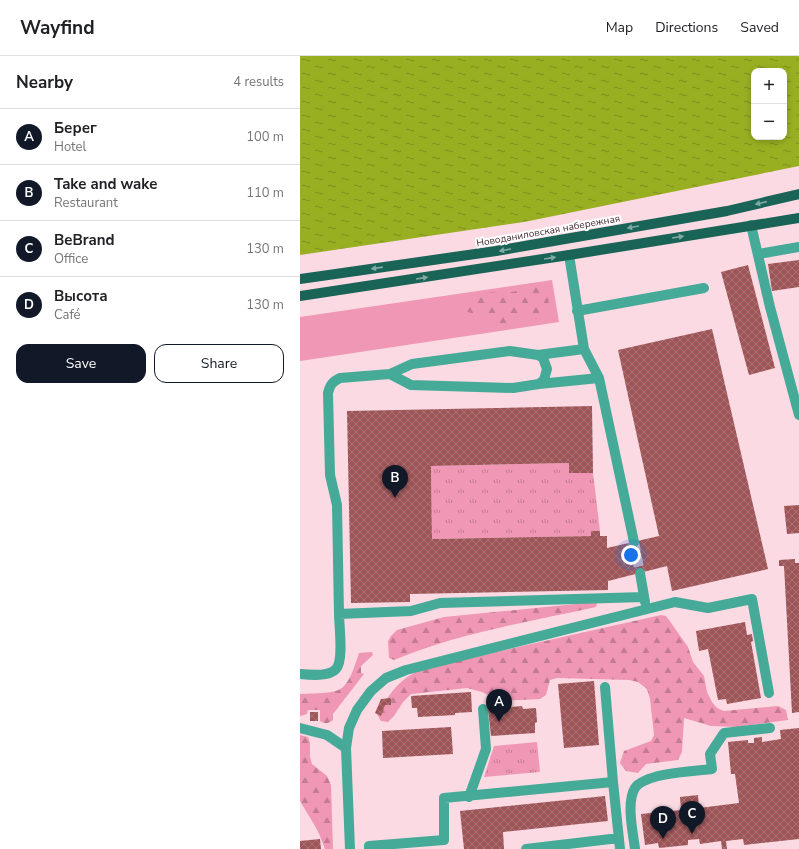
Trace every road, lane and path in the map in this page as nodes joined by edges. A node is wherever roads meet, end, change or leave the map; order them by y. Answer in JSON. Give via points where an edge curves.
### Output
{"nodes":[{"id":1,"x":799,"y":194,"type":"edge"},
{"id":2,"x":799,"y":218,"type":"edge"},
{"id":3,"x":751,"y":225,"type":"junction"},
{"id":4,"x":799,"y":247,"type":"edge"},
{"id":5,"x":758,"y":254,"type":"junction"},
{"id":6,"x":569,"y":255,"type":"junction"},
{"id":7,"x":300,"y":279,"type":"edge"},
{"id":8,"x":704,"y":288,"type":"dead end"},
{"id":9,"x":300,"y":296,"type":"edge"},
{"id":10,"x":577,"y":311,"type":"junction"},
{"id":11,"x":584,"y":349,"type":"junction"},
{"id":12,"x":538,"y":355,"type":"junction"},
{"id":13,"x":390,"y":374,"type":"junction"},
{"id":14,"x":599,"y":378,"type":"junction"},
{"id":15,"x":539,"y":384,"type":"junction"},
{"id":16,"x":799,"y":415,"type":"edge"},
{"id":17,"x":634,"y":542,"type":"tunnel mouth"},
{"id":18,"x":640,"y":573,"type":"tunnel mouth"},
{"id":19,"x":644,"y":597,"type":"junction"},
{"id":20,"x":647,"y":608,"type":"junction"},
{"id":21,"x":339,"y":614,"type":"junction"},
{"id":22,"x":300,"y":674,"type":"edge"},
{"id":23,"x":605,"y":687,"type":"dead end"},
{"id":24,"x":769,"y":693,"type":"dead end"},
{"id":25,"x":483,"y":709,"type":"dead end"},
{"id":26,"x":300,"y":728,"type":"edge"},
{"id":27,"x":770,"y":728,"type":"dead end"},
{"id":28,"x":346,"y":748,"type":"junction"},
{"id":29,"x":613,"y":782,"type":"junction"},
{"id":30,"x":470,"y":797,"type":"junction"},
{"id":31,"x":619,"y":838,"type":"junction"},
{"id":32,"x":444,"y":844,"type":"edge"},
{"id":33,"x":350,"y":849,"type":"edge"},
{"id":34,"x":369,"y":849,"type":"edge"},
{"id":35,"x":526,"y":849,"type":"edge"},
{"id":36,"x":620,"y":849,"type":"edge"},
{"id":37,"x":635,"y":849,"type":"edge"}],
"edges":[{"from":1,"to":7,"type":"main road","name":"Новоданиловская набережная","one_way":true,"via":[[727,211],[496,252]]},
{"from":2,"to":3,"type":"main road"},
{"from":3,"to":5,"type":"lane"},
{"from":6,"to":3,"type":"main road","one_way":true},
{"from":4,"to":5,"type":"lane"},
{"from":5,"to":16,"type":"lane"},
{"from":9,"to":6,"type":"main road","one_way":true},
{"from":6,"to":10,"type":"lane"},
{"from":8,"to":10,"type":"lane"},
{"from":10,"to":11,"type":"lane"},
{"from":11,"to":12,"type":"lane"},
{"from":11,"to":14,"type":"lane"},
{"from":12,"to":13,"type":"lane","via":[[510,351],[412,364]]},
{"from":12,"to":15,"type":"lane","via":[[543,358],[547,369],[544,380]]},
{"from":13,"to":15,"type":"lane","via":[[411,385],[513,388]]},
{"from":13,"to":21,"type":"lane","via":[[340,378],[330,386],[328,393],[330,475],[337,505]]},
{"from":14,"to":15,"type":"lane"},
{"from":14,"to":17,"type":"lane"},
{"from":18,"to":19,"type":"lane"},
{"from":19,"to":20,"type":"lane"},
{"from":19,"to":21,"type":"lane","via":[[440,603],[411,612]]},
{"from":20,"to":24,"type":"lane","via":[[675,602],[708,608],[752,599]]},
{"from":20,"to":28,"type":"lane","via":[[406,670],[386,678],[371,691],[357,710],[348,728]]},
{"from":21,"to":22,"type":"lane","via":[[340,660],[336,669],[328,673]]},
{"from":23,"to":29,"type":"lane"},
{"from":25,"to":30,"type":"lane","via":[[486,749]]},
{"from":26,"to":28,"type":"lane","via":[[327,735]]},
{"from":27,"to":37,"type":"lane","via":[[724,733],[710,754],[712,769],[661,775],[644,781],[636,788],[631,802]]},
{"from":28,"to":33,"type":"lane"},
{"from":29,"to":30,"type":"lane"},
{"from":29,"to":31,"type":"lane"},
{"from":30,"to":32,"type":"lane","via":[[444,798]]},
{"from":31,"to":35,"type":"lane"},
{"from":31,"to":36,"type":"lane"},
{"from":32,"to":34,"type":"lane","via":[[369,846]]}]}
